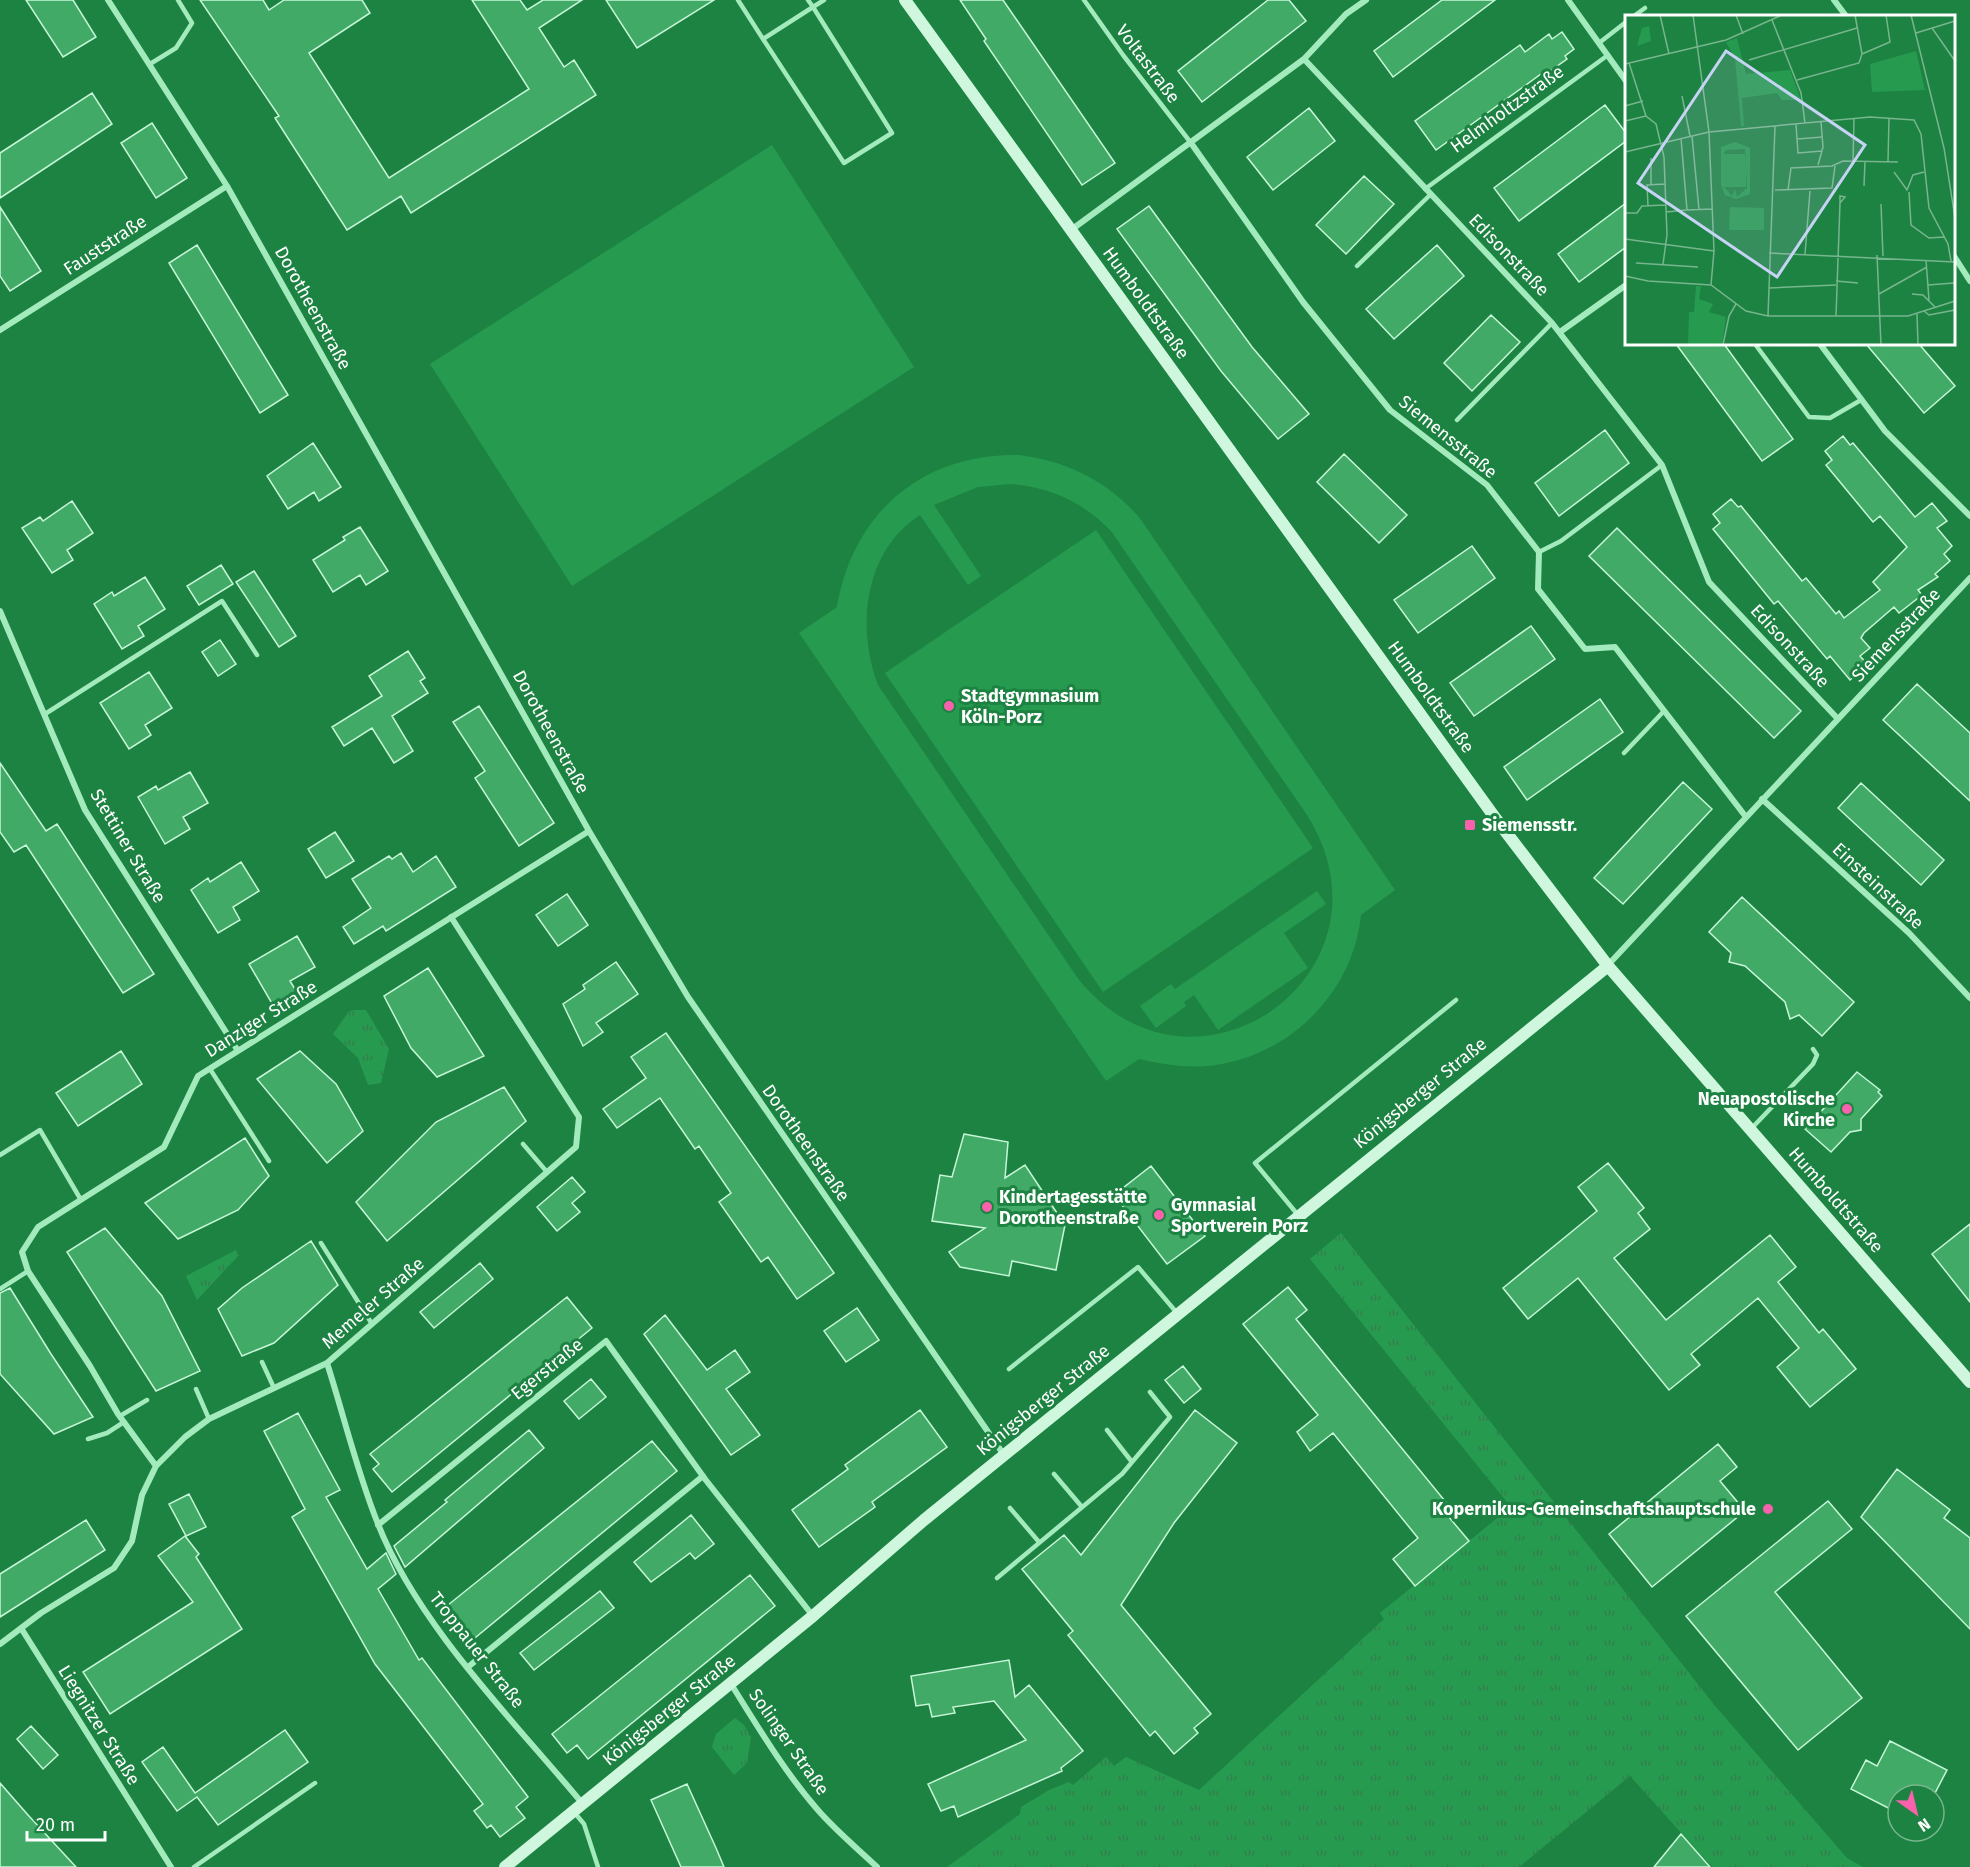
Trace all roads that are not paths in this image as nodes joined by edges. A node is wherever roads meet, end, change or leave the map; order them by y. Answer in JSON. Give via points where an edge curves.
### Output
{"nodes":[{"id":1,"x":108,"y":0,"type":"edge"},
{"id":2,"x":178,"y":0,"type":"edge"},
{"id":3,"x":738,"y":0,"type":"edge"},
{"id":4,"x":808,"y":0,"type":"edge"},
{"id":5,"x":824,"y":0,"type":"edge"},
{"id":6,"x":904,"y":0,"type":"edge"},
{"id":7,"x":1084,"y":0,"type":"edge"},
{"id":8,"x":1366,"y":0,"type":"edge"},
{"id":9,"x":1568,"y":0,"type":"edge"},
{"id":10,"x":1834,"y":0,"type":"edge"},
{"id":11,"x":813,"y":7,"type":"junction"},
{"id":12,"x":1645,"y":8,"type":"dead end"},
{"id":13,"x":1635,"y":15,"type":"edge"},
{"id":14,"x":1845,"y":15,"type":"edge"},
{"id":15,"x":1625,"y":23,"type":"edge"},
{"id":16,"x":763,"y":39,"type":"junction"},
{"id":17,"x":1599,"y":43,"type":"junction"},
{"id":18,"x":1608,"y":55,"type":"junction"},
{"id":19,"x":1304,"y":59,"type":"junction"},
{"id":20,"x":150,"y":64,"type":"junction"},
{"id":21,"x":1625,"y":80,"type":"edge"},
{"id":22,"x":1191,"y":143,"type":"junction"},
{"id":23,"x":227,"y":186,"type":"junction"},
{"id":24,"x":1425,"y":189,"type":"junction"},
{"id":25,"x":1431,"y":194,"type":"junction"},
{"id":26,"x":1071,"y":230,"type":"junction"},
{"id":27,"x":1955,"y":259,"type":"edge"},
{"id":28,"x":1357,"y":266,"type":"dead end"},
{"id":29,"x":1970,"y":281,"type":"edge"},
{"id":30,"x":1625,"y":286,"type":"edge"},
{"id":31,"x":1552,"y":322,"type":"junction"},
{"id":32,"x":0,"y":330,"type":"edge"},
{"id":33,"x":1560,"y":332,"type":"junction"},
{"id":34,"x":1756,"y":345,"type":"edge"},
{"id":35,"x":1821,"y":345,"type":"edge"},
{"id":36,"x":1861,"y":400,"type":"junction"},
{"id":37,"x":1457,"y":420,"type":"dead end"},
{"id":38,"x":1662,"y":465,"type":"junction"},
{"id":39,"x":1970,"y":516,"type":"edge"},
{"id":40,"x":1539,"y":552,"type":"junction"},
{"id":41,"x":1970,"y":578,"type":"edge"},
{"id":42,"x":0,"y":611,"type":"edge"},
{"id":43,"x":257,"y":655,"type":"dead end"},
{"id":44,"x":1664,"y":711,"type":"junction"},
{"id":45,"x":45,"y":714,"type":"junction"},
{"id":46,"x":1838,"y":719,"type":"junction"},
{"id":47,"x":1624,"y":753,"type":"dead end"},
{"id":48,"x":1762,"y":799,"type":"junction"},
{"id":49,"x":1746,"y":817,"type":"junction"},
{"id":50,"x":589,"y":831,"type":"junction"},
{"id":51,"x":451,"y":917,"type":"junction"},
{"id":52,"x":1608,"y":966,"type":"junction"},
{"id":53,"x":1970,"y":998,"type":"edge"},
{"id":54,"x":1456,"y":1000,"type":"dead end"},
{"id":55,"x":1813,"y":1049,"type":"dead end"},
{"id":56,"x":238,"y":1051,"type":"junction"},
{"id":57,"x":210,"y":1069,"type":"junction"},
{"id":58,"x":1750,"y":1130,"type":"junction"},
{"id":59,"x":523,"y":1144,"type":"dead end"},
{"id":60,"x":0,"y":1155,"type":"edge"},
{"id":61,"x":269,"y":1161,"type":"dead end"},
{"id":62,"x":548,"y":1172,"type":"junction"},
{"id":63,"x":81,"y":1200,"type":"junction"},
{"id":64,"x":1298,"y":1215,"type":"junction"},
{"id":65,"x":321,"y":1244,"type":"dead end"},
{"id":66,"x":27,"y":1271,"type":"junction"},
{"id":67,"x":0,"y":1289,"type":"edge"},
{"id":68,"x":1177,"y":1314,"type":"junction"},
{"id":69,"x":372,"y":1324,"type":"junction"},
{"id":70,"x":262,"y":1362,"type":"dead end"},
{"id":71,"x":327,"y":1363,"type":"junction"},
{"id":72,"x":1009,"y":1369,"type":"dead end"},
{"id":73,"x":1970,"y":1382,"type":"edge"},
{"id":74,"x":274,"y":1388,"type":"junction"},
{"id":75,"x":196,"y":1389,"type":"dead end"},
{"id":76,"x":1150,"y":1392,"type":"dead end"},
{"id":77,"x":147,"y":1400,"type":"dead end"},
{"id":78,"x":122,"y":1419,"type":"junction"},
{"id":79,"x":209,"y":1419,"type":"junction"},
{"id":80,"x":1107,"y":1430,"type":"dead end"},
{"id":81,"x":88,"y":1438,"type":"dead end"},
{"id":82,"x":1004,"y":1455,"type":"junction"},
{"id":83,"x":1132,"y":1462,"type":"junction"},
{"id":84,"x":156,"y":1466,"type":"junction"},
{"id":85,"x":1054,"y":1474,"type":"dead end"},
{"id":86,"x":703,"y":1476,"type":"junction"},
{"id":87,"x":1082,"y":1507,"type":"junction"},
{"id":88,"x":1010,"y":1508,"type":"dead end"},
{"id":89,"x":378,"y":1525,"type":"junction"},
{"id":90,"x":1039,"y":1542,"type":"junction"},
{"id":91,"x":997,"y":1578,"type":"dead end"},
{"id":92,"x":813,"y":1616,"type":"junction"},
{"id":93,"x":21,"y":1628,"type":"junction"},
{"id":94,"x":0,"y":1644,"type":"edge"},
{"id":95,"x":468,"y":1667,"type":"junction"},
{"id":96,"x":731,"y":1683,"type":"junction"},
{"id":97,"x":315,"y":1783,"type":"dead end"},
{"id":98,"x":578,"y":1807,"type":"junction"},
{"id":99,"x":171,"y":1867,"type":"edge"},
{"id":100,"x":194,"y":1867,"type":"edge"},
{"id":101,"x":505,"y":1867,"type":"edge"},
{"id":102,"x":598,"y":1867,"type":"edge"},
{"id":103,"x":877,"y":1867,"type":"edge"}],
"edges":[{"from":1,"to":20,"type":"street","name":"Dorotheenstraße"},
{"from":2,"to":20,"type":"lane","via":[[192,23],[176,48]]},
{"from":3,"to":16,"type":"lane"},
{"from":4,"to":11,"type":"lane"},
{"from":5,"to":11,"type":"lane"},
{"from":6,"to":26,"type":"street","name":"Humboldtstraße"},
{"from":7,"to":22,"type":"lane","name":"Voltastraße"},
{"from":8,"to":19,"type":"street","via":[[1346,14]]},
{"from":9,"to":17,"type":"street"},
{"from":10,"to":14,"type":"street"},
{"from":11,"to":16,"type":"lane"},
{"from":11,"to":16,"type":"lane","via":[[892,133],[844,163]]},
{"from":12,"to":13,"type":"lane"},
{"from":15,"to":17,"type":"lane"},
{"from":17,"to":18,"type":"street"},
{"from":18,"to":21,"type":"street"},
{"from":18,"to":24,"type":"lane","name":"Helmholtzstraße"},
{"from":19,"to":22,"type":"street"},
{"from":19,"to":24,"type":"street","name":"Edisonstraße"},
{"from":20,"to":23,"type":"street","name":"Dorotheenstraße"},
{"from":22,"to":26,"type":"street"},
{"from":22,"to":40,"type":"street","name":"Siemensstraße","via":[[1303,302],[1390,410],[1487,485]]},
{"from":23,"to":32,"type":"street","name":"Fauststraße"},
{"from":23,"to":50,"type":"street","name":"Dorotheenstraße"},
{"from":24,"to":25,"type":"street","name":"Edisonstraße"},
{"from":25,"to":28,"type":"lane"},
{"from":25,"to":31,"type":"street","name":"Edisonstraße"},
{"from":26,"to":52,"type":"street","name":"Humboldtstraße","via":[[1496,819]]},
{"from":27,"to":29,"type":"street"},
{"from":30,"to":33,"type":"street"},
{"from":31,"to":33,"type":"street","name":"Edisonstraße"},
{"from":31,"to":37,"type":"lane"},
{"from":33,"to":38,"type":"street","name":"Edisonstraße"},
{"from":34,"to":36,"type":"lane","via":[[1809,417],[1830,418]]},
{"from":35,"to":36,"type":"street"},
{"from":36,"to":39,"type":"street","via":[[1885,431]]},
{"from":38,"to":40,"type":"lane","via":[[1561,541]]},
{"from":38,"to":46,"type":"street","name":"Edisonstraße","via":[[1709,582]]},
{"from":40,"to":44,"type":"street","via":[[1538,589],[1585,649],[1615,648]]},
{"from":41,"to":46,"type":"street","name":"Siemensstraße"},
{"from":42,"to":45,"type":"street","name":"Stettiner Straße"},
{"from":43,"to":45,"type":"lane","via":[[222,601]]},
{"from":44,"to":47,"type":"lane"},
{"from":44,"to":49,"type":"street"},
{"from":45,"to":56,"type":"street","name":"Stettiner Straße","via":[[85,810]]},
{"from":46,"to":48,"type":"street","name":"Siemensstraße"},
{"from":48,"to":49,"type":"street","name":"Siemensstraße"},
{"from":48,"to":53,"type":"street","name":"Einsteinstraße","via":[[1909,933]]},
{"from":49,"to":52,"type":"street","name":"Siemensstraße"},
{"from":50,"to":51,"type":"street","name":"Danziger Straße"},
{"from":50,"to":82,"type":"street","name":"Dorotheenstraße","via":[[688,997]]},
{"from":51,"to":56,"type":"street","name":"Danziger Straße"},
{"from":51,"to":62,"type":"street","name":"Memeler Straße","via":[[579,1117],[576,1147]]},
{"from":52,"to":58,"type":"street","name":"Humboldtstraße"},
{"from":52,"to":64,"type":"street","name":"Königsberger Straße"},
{"from":54,"to":64,"type":"lane","via":[[1255,1163]]},
{"from":55,"to":58,"type":"lane","via":[[1817,1055],[1813,1064]]},
{"from":56,"to":57,"type":"street","name":"Danziger Straße"},
{"from":57,"to":61,"type":"lane"},
{"from":57,"to":63,"type":"street","name":"Danziger Straße","via":[[198,1076],[164,1147]]},
{"from":58,"to":73,"type":"street","name":"Humboldtstraße"},
{"from":59,"to":62,"type":"lane"},
{"from":60,"to":63,"type":"lane","via":[[40,1130]]},
{"from":62,"to":69,"type":"street","name":"Memeler Straße"},
{"from":63,"to":66,"type":"street","name":"Danziger Straße","via":[[38,1227],[22,1252]]},
{"from":64,"to":68,"type":"street","name":"Königsberger Straße"},
{"from":65,"to":69,"type":"lane"},
{"from":66,"to":67,"type":"lane"},
{"from":66,"to":78,"type":"street"},
{"from":68,"to":72,"type":"lane","via":[[1138,1266]]},
{"from":68,"to":82,"type":"street","name":"Königsberger Straße"},
{"from":69,"to":71,"type":"street","name":"Memeler Straße"},
{"from":70,"to":74,"type":"lane"},
{"from":71,"to":74,"type":"street","name":"Memeler Straße"},
{"from":71,"to":89,"type":"street","name":"Troppauer Straße"},
{"from":74,"to":79,"type":"street","name":"Memeler Straße"},
{"from":75,"to":79,"type":"lane"},
{"from":76,"to":83,"type":"lane","via":[[1170,1417]]},
{"from":77,"to":78,"type":"lane"},
{"from":78,"to":81,"type":"lane","via":[[107,1433]]},
{"from":78,"to":84,"type":"street"},
{"from":79,"to":84,"type":"street","name":"Memeler Straße"},
{"from":80,"to":83,"type":"lane"},
{"from":82,"to":92,"type":"street","name":"Königsberger Straße"},
{"from":83,"to":87,"type":"lane"},
{"from":84,"to":93,"type":"street","name":"Memeler Straße","via":[[142,1496],[132,1541],[114,1568]]},
{"from":85,"to":87,"type":"lane"},
{"from":86,"to":89,"type":"street","name":"Egerstraße","via":[[606,1341]]},
{"from":86,"to":92,"type":"street","name":"Egerstraße"},
{"from":86,"to":95,"type":"street"},
{"from":87,"to":90,"type":"lane"},
{"from":88,"to":90,"type":"lane"},
{"from":89,"to":95,"type":"street","name":"Troppauer Straße","via":[[429,1618]]},
{"from":90,"to":91,"type":"lane"},
{"from":92,"to":96,"type":"street","name":"Königsberger Straße"},
{"from":93,"to":94,"type":"street","name":"Memeler Straße"},
{"from":93,"to":99,"type":"street","name":"Liegnitzer Straße"},
{"from":95,"to":98,"type":"street","name":"Troppauer Straße"},
{"from":96,"to":98,"type":"street","name":"Königsberger Straße"},
{"from":96,"to":103,"type":"street","name":"Solinger Straße","via":[[771,1749],[818,1810]]},
{"from":97,"to":100,"type":"lane"},
{"from":98,"to":101,"type":"street","name":"Königsberger Straße"},
{"from":98,"to":102,"type":"lane"}]}
